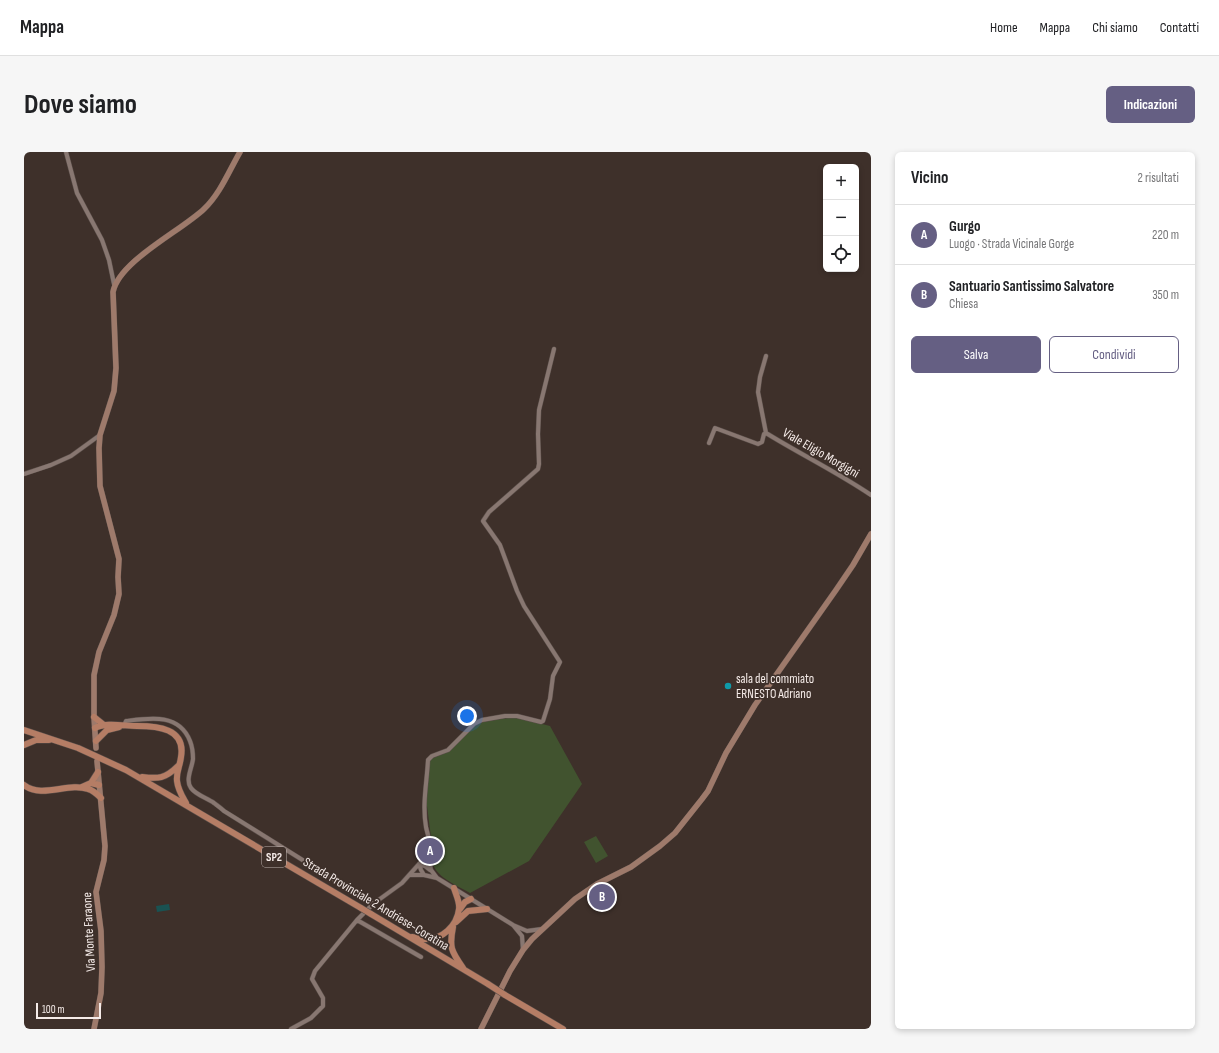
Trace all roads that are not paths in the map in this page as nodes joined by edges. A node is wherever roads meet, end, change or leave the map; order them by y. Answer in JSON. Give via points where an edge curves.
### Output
{"nodes":[{"id":1,"x":66,"y":152,"type":"edge"},
{"id":2,"x":240,"y":152,"type":"edge"},
{"id":3,"x":114,"y":284,"type":"junction"},
{"id":4,"x":554,"y":349,"type":"dead end"},
{"id":5,"x":766,"y":356,"type":"dead end"},
{"id":6,"x":766,"y":433,"type":"junction"},
{"id":7,"x":100,"y":435,"type":"junction"},
{"id":8,"x":708,"y":443,"type":"dead end"},
{"id":9,"x":24,"y":474,"type":"edge"},
{"id":10,"x":871,"y":495,"type":"edge"},
{"id":11,"x":871,"y":534,"type":"edge"},
{"id":12,"x":94,"y":717,"type":"junction"},
{"id":13,"x":124,"y":726,"type":"junction"},
{"id":14,"x":106,"y":727,"type":"junction"},
{"id":15,"x":95,"y":728,"type":"junction"},
{"id":16,"x":24,"y":730,"type":"edge"},
{"id":17,"x":54,"y":740,"type":"junction"},
{"id":18,"x":96,"y":741,"type":"junction"},
{"id":19,"x":24,"y":745,"type":"edge"},
{"id":20,"x":96,"y":748,"type":"dead end"},
{"id":21,"x":97,"y":762,"type":"dead end"},
{"id":22,"x":178,"y":766,"type":"junction"},
{"id":23,"x":98,"y":772,"type":"junction"},
{"id":24,"x":138,"y":776,"type":"junction"},
{"id":25,"x":24,"y":784,"type":"edge"},
{"id":26,"x":99,"y":785,"type":"junction"},
{"id":27,"x":89,"y":786,"type":"junction"},
{"id":28,"x":101,"y":798,"type":"junction"},
{"id":29,"x":187,"y":805,"type":"junction"},
{"id":30,"x":428,"y":854,"type":"junction"},
{"id":31,"x":419,"y":864,"type":"junction"},
{"id":32,"x":431,"y":870,"type":"junction"},
{"id":33,"x":410,"y":875,"type":"junction"},
{"id":34,"x":424,"y":875,"type":"junction"},
{"id":35,"x":437,"y":878,"type":"junction"},
{"id":36,"x":454,"y":888,"type":"junction"},
{"id":37,"x":471,"y":899,"type":"junction"},
{"id":38,"x":373,"y":904,"type":"junction"},
{"id":39,"x":460,"y":908,"type":"junction"},
{"id":40,"x":487,"y":909,"type":"junction"},
{"id":41,"x":468,"y":911,"type":"junction"},
{"id":42,"x":357,"y":920,"type":"junction"},
{"id":43,"x":454,"y":924,"type":"junction"},
{"id":44,"x":513,"y":925,"type":"junction"},
{"id":45,"x":542,"y":929,"type":"junction"},
{"id":46,"x":527,"y":931,"type":"junction"},
{"id":47,"x":407,"y":936,"type":"junction"},
{"id":48,"x":522,"y":936,"type":"junction"},
{"id":49,"x":532,"y":939,"type":"junction"},
{"id":50,"x":523,"y":950,"type":"junction"},
{"id":51,"x":421,"y":957,"type":"dead end"},
{"id":52,"x":464,"y":970,"type":"junction"},
{"id":53,"x":562,"y":1028,"type":"edge"},
{"id":54,"x":94,"y":1029,"type":"edge"},
{"id":55,"x":291,"y":1029,"type":"edge"},
{"id":56,"x":482,"y":1029,"type":"edge"}],
"edges":[{"from":1,"to":3,"type":"street","via":[[77,194],[102,240]]},
{"from":2,"to":3,"type":"street","via":[[219,189],[204,209],[137,260]]},
{"from":3,"to":7,"type":"street","via":[[114,392]]},
{"from":4,"to":30,"type":"street","via":[[539,410],[538,469],[489,512],[483,521],[500,545],[524,606],[560,662],[553,676],[550,699],[543,721],[517,716],[482,720],[474,724],[448,750],[428,760],[424,800],[430,844]]},
{"from":5,"to":6,"type":"street","name":"Viale Eligio Morgigni","via":[[758,392]]},
{"from":6,"to":8,"type":"street","via":[[762,442],[758,444],[715,428]]},
{"from":6,"to":10,"type":"street","name":"Viale Eligio Morgigni"},
{"from":7,"to":9,"type":"street","via":[[71,456]]},
{"from":7,"to":12,"type":"street","via":[[100,486],[119,559],[119,594],[96,662]]},
{"from":11,"to":45,"type":"street","via":[[836,590],[755,704],[726,753],[708,791],[675,833],[647,856],[575,899]]},
{"from":12,"to":14,"type":"main road"},
{"from":12,"to":15,"type":"street"},
{"from":13,"to":14,"type":"main road"},
{"from":13,"to":22,"type":"main road","via":[[154,726],[172,732],[179,740],[181,748]]},
{"from":13,"to":38,"type":"street","via":[[126,721],[154,718],[180,726],[192,746],[193,758],[188,778],[191,789]]},
{"from":14,"to":15,"type":"main road"},
{"from":14,"to":18,"type":"main road"},
{"from":15,"to":18,"type":"street"},
{"from":16,"to":17,"type":"main road","name":"Strada Provinciale 2 Andriese-Coratina","number":"SP2"},
{"from":17,"to":19,"type":"main road","via":[[36,740]]},
{"from":17,"to":24,"type":"main road","name":"Strada Provinciale 2 Andriese-Coratina","number":"SP2","via":[[95,755]]},
{"from":18,"to":20,"type":"street"},
{"from":21,"to":23,"type":"street","name":"Via Monte Faraone"},
{"from":22,"to":24,"type":"main road","via":[[164,777],[156,779]]},
{"from":22,"to":29,"type":"main road","via":[[179,790]]},
{"from":23,"to":26,"type":"street","name":"Via Monte Faraone"},
{"from":23,"to":27,"type":"main road"},
{"from":24,"to":29,"type":"main road","name":"Strada Provinciale 2 Andriese-Coratina","number":"SP2"},
{"from":25,"to":27,"type":"main road","via":[[40,790]]},
{"from":26,"to":27,"type":"main road"},
{"from":26,"to":28,"type":"street","name":"Via Monte Faraone"},
{"from":27,"to":28,"type":"main road"},
{"from":28,"to":54,"type":"street","name":"Via Monte Faraone","via":[[105,853],[96,900],[101,931],[102,979]]},
{"from":29,"to":47,"type":"main road","name":"Strada Provinciale 2 Andriese-Coratina","number":"SP2","bridge":true},
{"from":30,"to":31,"type":"street"},
{"from":30,"to":32,"type":"street"},
{"from":31,"to":32,"type":"street"},
{"from":31,"to":33,"type":"street"},
{"from":31,"to":34,"type":"street"},
{"from":32,"to":35,"type":"street"},
{"from":33,"to":34,"type":"street"},
{"from":33,"to":38,"type":"street"},
{"from":34,"to":35,"type":"street"},
{"from":35,"to":36,"type":"street"},
{"from":36,"to":37,"type":"street"},
{"from":36,"to":39,"type":"main road"},
{"from":37,"to":39,"type":"main road"},
{"from":37,"to":40,"type":"street"},
{"from":37,"to":41,"type":"main road"},
{"from":38,"to":42,"type":"street"},
{"from":39,"to":43,"type":"main road"},
{"from":40,"to":41,"type":"main road"},
{"from":40,"to":44,"type":"street"},
{"from":41,"to":43,"type":"main road"},
{"from":42,"to":51,"type":"street"},
{"from":42,"to":55,"type":"street","via":[[313,975],[313,982],[324,998],[323,1006],[311,1018]]},
{"from":43,"to":47,"type":"main road","via":[[442,936],[433,939]]},
{"from":43,"to":52,"type":"main road","via":[[451,948]]},
{"from":44,"to":46,"type":"street"},
{"from":44,"to":48,"type":"street"},
{"from":45,"to":46,"type":"street"},
{"from":45,"to":49,"type":"street"},
{"from":46,"to":49,"type":"street"},
{"from":47,"to":52,"type":"main road","name":"Strada Provinciale 2 Andriese-Coratina","number":"SP2"},
{"from":48,"to":49,"type":"street"},
{"from":48,"to":50,"type":"street"},
{"from":49,"to":50,"type":"street"},
{"from":50,"to":56,"type":"street","via":[[504,982]]},
{"from":52,"to":53,"type":"main road","name":"Strada Provinciale 2 Andriese-Coratina","number":"SP2","bridge":true}]}
